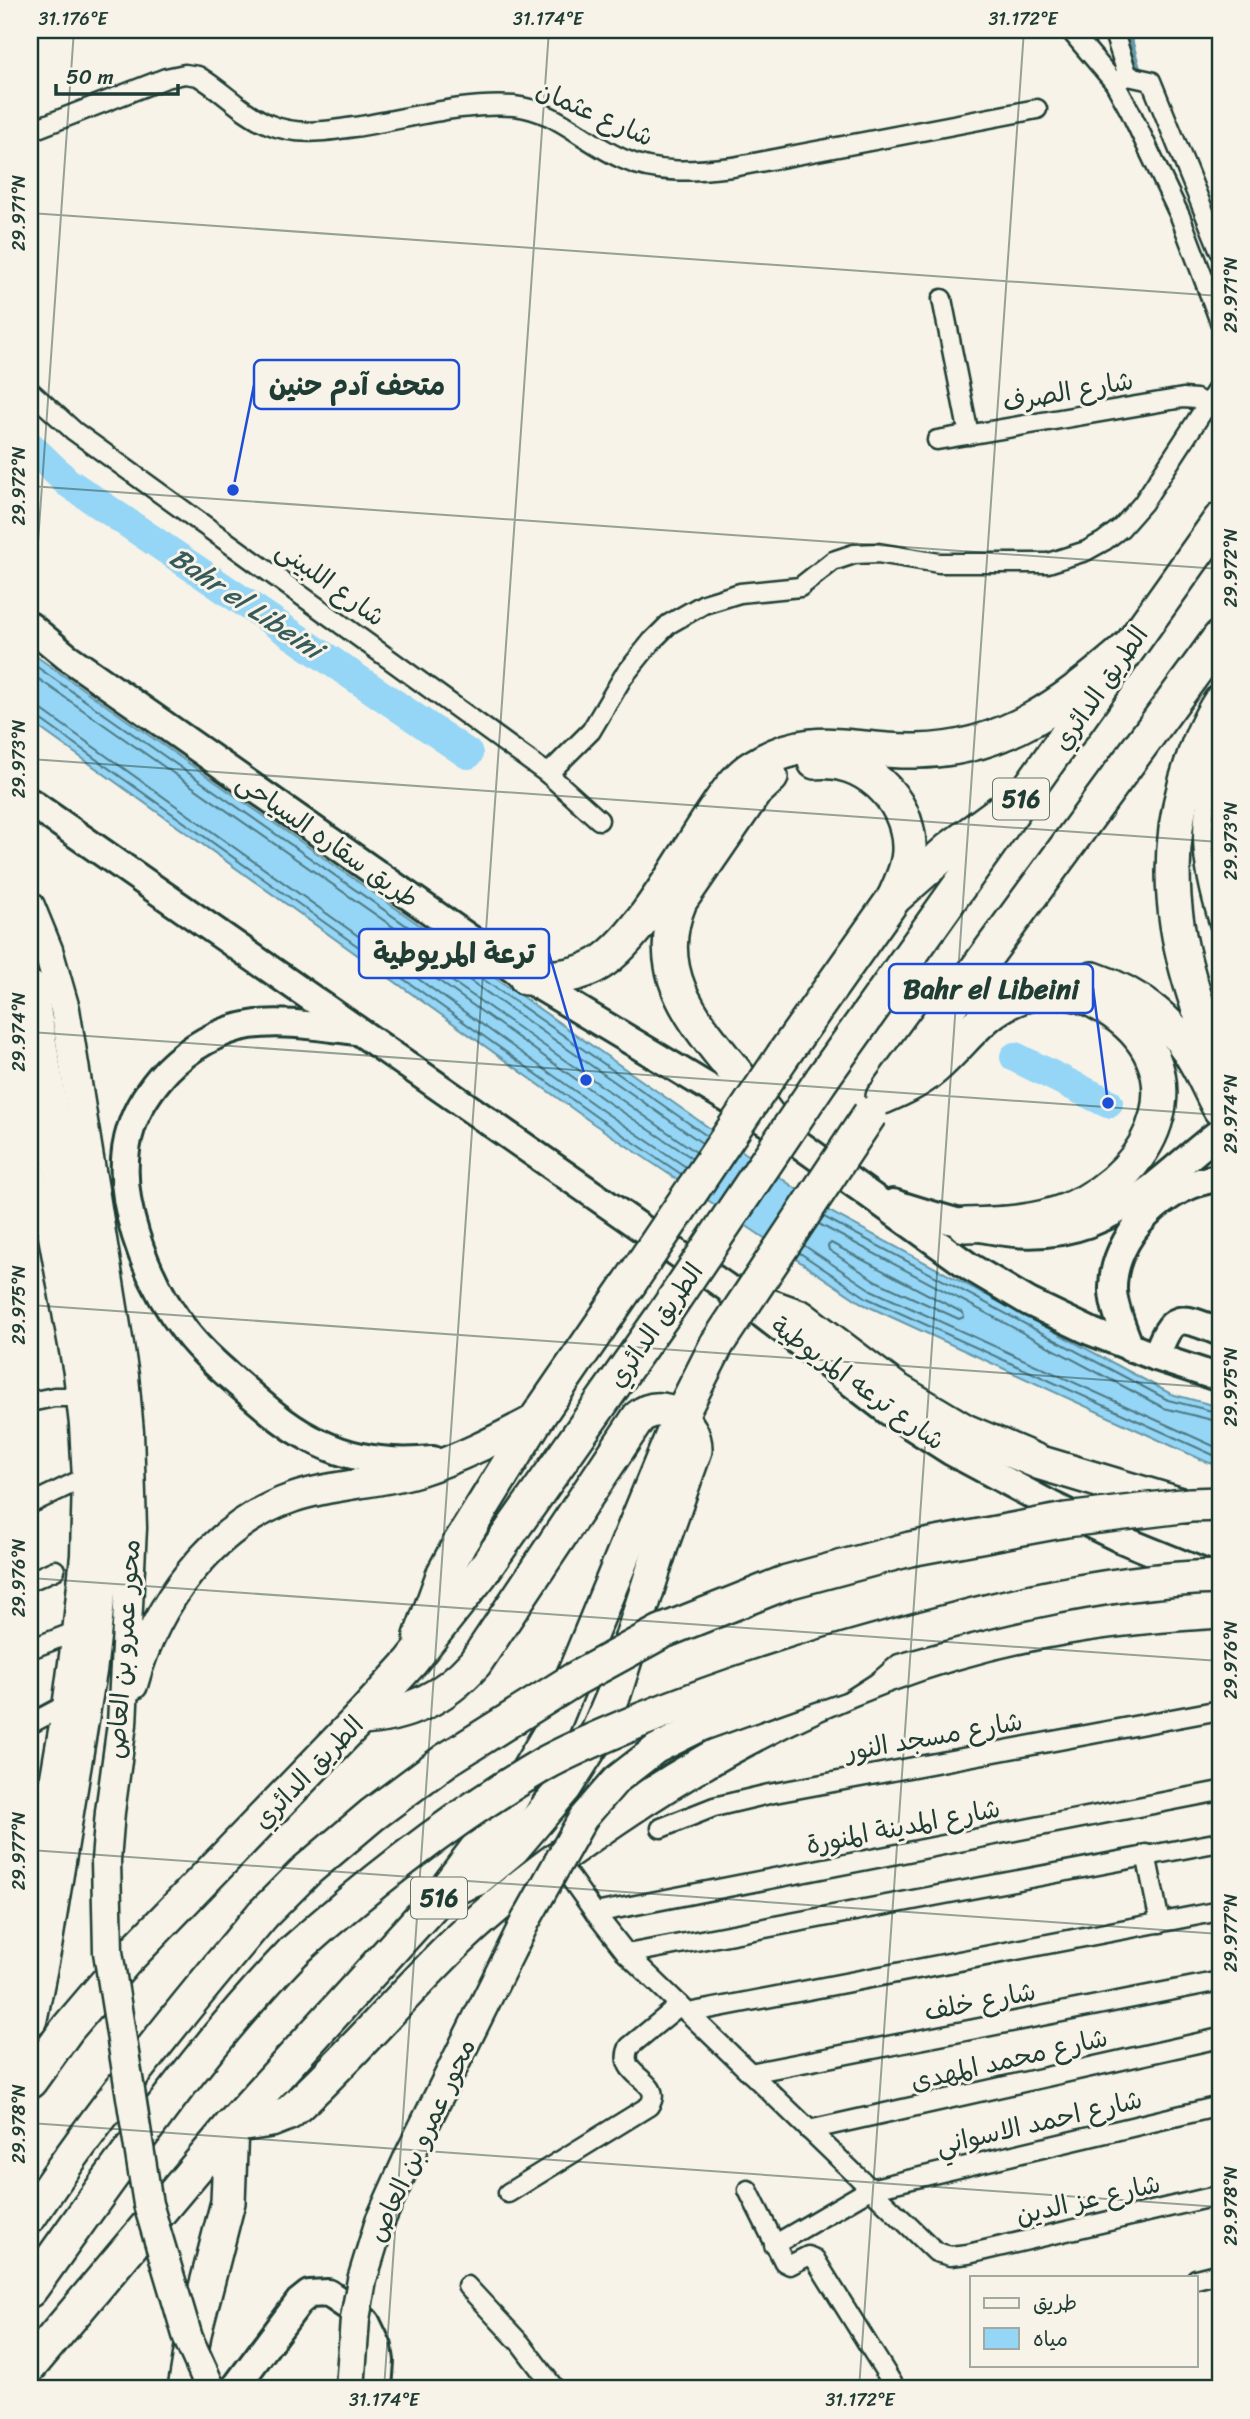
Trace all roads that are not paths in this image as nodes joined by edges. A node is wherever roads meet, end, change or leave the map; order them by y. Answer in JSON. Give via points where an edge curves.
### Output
{"nodes":[{"id":1,"x":1070,"y":30,"type":"edge"},
{"id":2,"x":1113,"y":30,"type":"edge"},
{"id":3,"x":1121,"y":79,"type":"junction"},
{"id":4,"x":1037,"y":110,"type":"dead end"},
{"id":5,"x":30,"y":131,"type":"edge"},
{"id":6,"x":1211,"y":206,"type":"edge"},
{"id":7,"x":1180,"y":216,"type":"junction"},
{"id":8,"x":1220,"y":251,"type":"edge"},
{"id":9,"x":942,"y":299,"type":"dead end"},
{"id":10,"x":1220,"y":321,"type":"edge"},
{"id":11,"x":1220,"y":385,"type":"edge"},
{"id":12,"x":30,"y":391,"type":"edge"},
{"id":13,"x":1207,"y":405,"type":"junction"},
{"id":14,"x":970,"y":435,"type":"junction"},
{"id":15,"x":937,"y":440,"type":"dead end"},
{"id":16,"x":1220,"y":520,"type":"edge"},
{"id":17,"x":30,"y":626,"type":"edge"},
{"id":18,"x":1220,"y":637,"type":"edge"},
{"id":19,"x":1130,"y":646,"type":"junction"},
{"id":20,"x":1220,"y":702,"type":"edge"},
{"id":21,"x":1220,"y":757,"type":"edge"},
{"id":22,"x":548,"y":774,"type":"junction"},
{"id":23,"x":1026,"y":793,"type":"junction"},
{"id":24,"x":30,"y":802,"type":"edge"},
{"id":25,"x":599,"y":820,"type":"dead end"},
{"id":26,"x":894,"y":898,"type":"junction"},
{"id":27,"x":30,"y":906,"type":"edge"},
{"id":28,"x":1220,"y":926,"type":"edge"},
{"id":29,"x":526,"y":978,"type":"junction"},
{"id":30,"x":30,"y":988,"type":"edge"},
{"id":31,"x":1006,"y":1001,"type":"junction"},
{"id":32,"x":361,"y":1032,"type":"junction"},
{"id":33,"x":1212,"y":1061,"type":"edge"},
{"id":34,"x":877,"y":1105,"type":"junction"},
{"id":35,"x":1220,"y":1109,"type":"edge"},
{"id":36,"x":778,"y":1129,"type":"junction"},
{"id":37,"x":1220,"y":1132,"type":"edge"},
{"id":38,"x":30,"y":1138,"type":"edge"},
{"id":39,"x":1220,"y":1178,"type":"edge"},
{"id":40,"x":873,"y":1197,"type":"junction"},
{"id":41,"x":37,"y":1222,"type":"edge"},
{"id":42,"x":965,"y":1225,"type":"junction"},
{"id":43,"x":736,"y":1294,"type":"junction"},
{"id":44,"x":1220,"y":1332,"type":"edge"},
{"id":45,"x":1130,"y":1348,"type":"junction"},
{"id":46,"x":1156,"y":1357,"type":"junction"},
{"id":47,"x":1220,"y":1378,"type":"edge"},
{"id":48,"x":76,"y":1397,"type":"junction"},
{"id":49,"x":30,"y":1402,"type":"edge"},
{"id":50,"x":680,"y":1417,"type":"junction"},
{"id":51,"x":537,"y":1418,"type":"junction"},
{"id":52,"x":463,"y":1454,"type":"junction"},
{"id":53,"x":82,"y":1479,"type":"junction"},
{"id":54,"x":30,"y":1504,"type":"edge"},
{"id":55,"x":1220,"y":1504,"type":"edge"},
{"id":56,"x":1220,"y":1515,"type":"edge"},
{"id":57,"x":55,"y":1570,"type":"dead end"},
{"id":58,"x":1220,"y":1578,"type":"edge"},
{"id":59,"x":30,"y":1581,"type":"edge"},
{"id":60,"x":1220,"y":1611,"type":"edge"},
{"id":61,"x":72,"y":1633,"type":"junction"},
{"id":62,"x":891,"y":1637,"type":"junction"},
{"id":63,"x":30,"y":1649,"type":"edge"},
{"id":64,"x":411,"y":1662,"type":"junction"},
{"id":65,"x":62,"y":1707,"type":"junction"},
{"id":66,"x":1220,"y":1710,"type":"edge"},
{"id":67,"x":360,"y":1718,"type":"junction"},
{"id":68,"x":30,"y":1724,"type":"edge"},
{"id":69,"x":122,"y":1724,"type":"junction"},
{"id":70,"x":1220,"y":1791,"type":"edge"},
{"id":71,"x":36,"y":1828,"type":"edge"},
{"id":72,"x":661,"y":1828,"type":"dead end"},
{"id":73,"x":1220,"y":1842,"type":"edge"},
{"id":74,"x":1146,"y":1854,"type":"junction"},
{"id":75,"x":556,"y":1858,"type":"junction"},
{"id":76,"x":54,"y":1884,"type":"junction"},
{"id":77,"x":444,"y":1892,"type":"junction"},
{"id":78,"x":1220,"y":1911,"type":"edge"},
{"id":79,"x":595,"y":1913,"type":"junction"},
{"id":80,"x":1160,"y":1923,"type":"junction"},
{"id":81,"x":627,"y":1954,"type":"junction"},
{"id":82,"x":1220,"y":1981,"type":"edge"},
{"id":83,"x":684,"y":2009,"type":"junction"},
{"id":84,"x":30,"y":2019,"type":"edge"},
{"id":85,"x":1220,"y":2038,"type":"edge"},
{"id":86,"x":750,"y":2073,"type":"junction"},
{"id":87,"x":30,"y":2081,"type":"edge"},
{"id":88,"x":1220,"y":2106,"type":"edge"},
{"id":89,"x":231,"y":2126,"type":"junction"},
{"id":90,"x":809,"y":2130,"type":"junction"},
{"id":91,"x":870,"y":2189,"type":"junction"},
{"id":92,"x":748,"y":2190,"type":"dead end"},
{"id":93,"x":508,"y":2193,"type":"dead end"},
{"id":94,"x":1220,"y":2194,"type":"edge"},
{"id":95,"x":30,"y":2216,"type":"edge"},
{"id":96,"x":774,"y":2245,"type":"junction"},
{"id":97,"x":1220,"y":2273,"type":"edge"},
{"id":98,"x":1198,"y":2278,"type":"edge"},
{"id":99,"x":467,"y":2286,"type":"dead end"},
{"id":100,"x":30,"y":2290,"type":"edge"},
{"id":101,"x":30,"y":2366,"type":"edge"},
{"id":102,"x":186,"y":2389,"type":"edge"},
{"id":103,"x":211,"y":2389,"type":"edge"},
{"id":104,"x":234,"y":2389,"type":"edge"},
{"id":105,"x":350,"y":2389,"type":"edge"},
{"id":106,"x":378,"y":2389,"type":"edge"},
{"id":107,"x":555,"y":2389,"type":"edge"},
{"id":108,"x":896,"y":2389,"type":"edge"}],
"edges":[{"from":1,"to":3,"type":"street"},
{"from":2,"to":3,"type":"street"},
{"from":3,"to":6,"type":"street","via":[[1151,81]]},
{"from":3,"to":7,"type":"street"},
{"from":4,"to":5,"type":"street","name":"شارع عثمان","via":[[733,167],[659,169],[622,159],[548,115],[515,106],[475,107],[314,133],[289,131],[265,123],[198,76],[185,74]]},
{"from":6,"to":7,"type":"street"},
{"from":6,"to":8,"type":"street"},
{"from":7,"to":10,"type":"street"},
{"from":9,"to":14,"type":"street"},
{"from":11,"to":13,"type":"street"},
{"from":12,"to":22,"type":"street","name":"شارع اللبينى","via":[[74,431]]},
{"from":13,"to":14,"type":"street","name":"شارع الصرف","via":[[1184,398]]},
{"from":13,"to":22,"type":"street","via":[[1133,516],[1086,551],[1030,564],[939,564],[854,554],[833,561],[800,587],[722,597],[686,613],[637,658],[591,731]]},
{"from":14,"to":15,"type":"street","name":"شارع الصرف"},
{"from":16,"to":19,"type":"highway","name":"الطريق الدائري","number":"516"},
{"from":17,"to":29,"type":"main road","name":"طريق سقاره السياحى","via":[[66,656]]},
{"from":18,"to":34,"type":"highway","number":"516"},
{"from":19,"to":23,"type":"highway","name":"الطريق الدائري","number":"516"},
{"from":19,"to":29,"type":"highway","via":[[1068,699],[991,738],[955,748],[918,751],[803,745],[772,755],[749,769],[723,797],[619,949],[580,973]]},
{"from":20,"to":33,"type":"highway","via":[[1188,772],[1173,860],[1180,943]]},
{"from":21,"to":28,"type":"street","via":[[1208,797],[1203,838],[1206,882]]},
{"from":22,"to":25,"type":"street","name":"شارع اللبينى"},
{"from":23,"to":26,"type":"highway","via":[[952,847]]},
{"from":23,"to":64,"type":"highway","name":"الطريق الدائري","number":"516","bridge":true,"via":[[822,1079],[480,1575]]},
{"from":24,"to":32,"type":"main road"},
{"from":26,"to":36,"type":"highway","via":[[909,847],[905,821],[893,797],[874,778],[851,766],[824,761],[798,764],[774,775],[754,793],[680,901],[669,941],[683,1000]]},
{"from":26,"to":51,"type":"highway","bridge":true},
{"from":27,"to":69,"type":"main road","name":"محور عمرو بن العاص","via":[[65,1009],[124,1376],[132,1528]]},
{"from":29,"to":36,"type":"main road","name":"طريق سقاره السياحى"},
{"from":30,"to":76,"type":"highway","via":[[97,1378],[105,1466],[104,1543],[93,1643]]},
{"from":31,"to":33,"type":"highway","via":[[1052,978],[1095,980],[1156,1012]]},
{"from":31,"to":34,"type":"highway","via":[[983,1017],[932,1070]]},
{"from":31,"to":42,"type":"highway","via":[[1050,990],[1068,991],[1113,1011],[1135,1031],[1151,1056],[1160,1088],[1158,1105],[1142,1152],[1096,1195],[1027,1222]]},
{"from":32,"to":43,"type":"main road","name":"شارع ترعه المريوطية"},
{"from":32,"to":52,"type":"main road","via":[[274,1023],[247,1026],[198,1045],[176,1061],[142,1103],[131,1127],[125,1153],[134,1225],[160,1292],[186,1332],[219,1367],[296,1431],[347,1453],[394,1462]]},
{"from":33,"to":35,"type":"highway"},
{"from":34,"to":50,"type":"highway","number":"516","bridge":true,"via":[[717,1345]]},
{"from":36,"to":40,"type":"main road"},
{"from":37,"to":42,"type":"main road","via":[[1132,1201],[1084,1226],[1029,1235]]},
{"from":38,"to":41,"type":"street"},
{"from":39,"to":45,"type":"main road","via":[[1180,1189],[1127,1238],[1116,1264],[1113,1290]]},
{"from":40,"to":42,"type":"main road"},
{"from":40,"to":45,"type":"main road","via":[[999,1285]]},
{"from":41,"to":48,"type":"street"},
{"from":43,"to":56,"type":"highway","via":[[800,1317],[918,1403],[965,1431],[1041,1463]]},
{"from":43,"to":58,"type":"main road","name":"شارع ترعه المريوطية","via":[[888,1411],[953,1451],[1087,1523]]},
{"from":44,"to":46,"type":"main road","via":[[1178,1320],[1164,1334]]},
{"from":45,"to":46,"type":"main road"},
{"from":46,"to":47,"type":"main road"},
{"from":48,"to":49,"type":"street"},
{"from":48,"to":53,"type":"street"},
{"from":50,"to":67,"type":"highway","via":[[652,1410],[639,1417],[475,1663],[458,1681],[409,1710]]},
{"from":50,"to":77,"type":"highway","number":"516","via":[[549,1735],[500,1818]]},
{"from":50,"to":77,"type":"highway","via":[[694,1435],[695,1450],[614,1694],[593,1742],[565,1787],[513,1848],[476,1879]]},
{"from":51,"to":52,"type":"main road"},
{"from":51,"to":64,"type":"highway","via":[[451,1558]]},
{"from":52,"to":69,"type":"main road","via":[[417,1472],[291,1498],[246,1520],[178,1586],[136,1674]]},
{"from":53,"to":54,"type":"street"},
{"from":53,"to":61,"type":"street"},
{"from":55,"to":95,"type":"highway","bridge":true,"via":[[1066,1520],[910,1549],[788,1582],[661,1632],[575,1679],[446,1760],[307,1870],[187,2004]]},
{"from":57,"to":59,"type":"street"},
{"from":58,"to":62,"type":"highway","number":"516","bridge":true,"via":[[1102,1589]]},
{"from":60,"to":75,"type":"highway","via":[[1066,1627],[987,1644],[834,1695],[690,1769]]},
{"from":61,"to":63,"type":"street"},
{"from":61,"to":65,"type":"street"},
{"from":62,"to":100,"type":"highway","number":"516","bridge":true,"via":[[768,1672],[604,1735],[477,1805],[410,1852],[294,1951],[247,2001],[185,2075]]},
{"from":62,"to":105,"type":"main road","name":"محور عمرو بن العاص","bridge":true,"via":[[837,1678],[702,1726],[656,1749],[616,1780],[583,1818],[520,1932],[380,2221],[355,2319]]},
{"from":64,"to":67,"type":"highway","name":"الطريق الدائري","number":"516"},
{"from":65,"to":68,"type":"street"},
{"from":65,"to":71,"type":"street"},
{"from":66,"to":72,"type":"street","name":"شارع مسجد النور","via":[[760,1796],[714,1807]]},
{"from":67,"to":87,"type":"highway","name":"الطريق الدائري","number":"516","via":[[118,1969]]},
{"from":69,"to":103,"type":"main road","name":"محور عمرو بن العاص","bridge":true,"via":[[106,1860],[108,1952],[148,2204],[188,2339]]},
{"from":70,"to":79,"type":"street","name":"شارع المدينة المنورة"},
{"from":71,"to":76,"type":"street"},
{"from":73,"to":74,"type":"street"},
{"from":74,"to":80,"type":"street"},
{"from":74,"to":81,"type":"street"},
{"from":75,"to":79,"type":"street","name":"شارع عز الدين"},
{"from":75,"to":89,"type":"highway","via":[[463,1936],[289,2113]]},
{"from":76,"to":84,"type":"highway"},
{"from":77,"to":89,"type":"highway","number":"516"},
{"from":78,"to":80,"type":"street"},
{"from":79,"to":81,"type":"street","name":"شارع عز الدين"},
{"from":80,"to":83,"type":"street"},
{"from":81,"to":83,"type":"street","name":"شارع عز الدين"},
{"from":82,"to":86,"type":"street","name":"شارع خلف"},
{"from":83,"to":86,"type":"street","name":"شارع عز الدين"},
{"from":83,"to":93,"type":"street","via":[[627,2052],[631,2070],[652,2089],[649,2106]]},
{"from":85,"to":90,"type":"street","name":"شارع محمد المهدى"},
{"from":86,"to":90,"type":"street","name":"شارع عز الدين"},
{"from":88,"to":91,"type":"street","name":"شارع احمد الاسواني"},
{"from":89,"to":101,"type":"highway","number":"516"},
{"from":89,"to":102,"type":"highway","via":[[228,2202],[194,2334]]},
{"from":90,"to":91,"type":"street","name":"شارع عز الدين"},
{"from":91,"to":94,"type":"street","name":"شارع عز الدين","via":[[936,2252],[950,2256]]},
{"from":91,"to":96,"type":"street","name":"شارع احمد الاسواني"},
{"from":92,"to":96,"type":"street"},
{"from":96,"to":108,"type":"street","via":[[788,2265],[808,2256],[816,2259]]},
{"from":97,"to":98,"type":"street"},
{"from":99,"to":107,"type":"street"},
{"from":104,"to":106,"type":"main road","via":[[299,2302],[322,2292],[356,2312],[373,2333],[380,2361]]}]}
